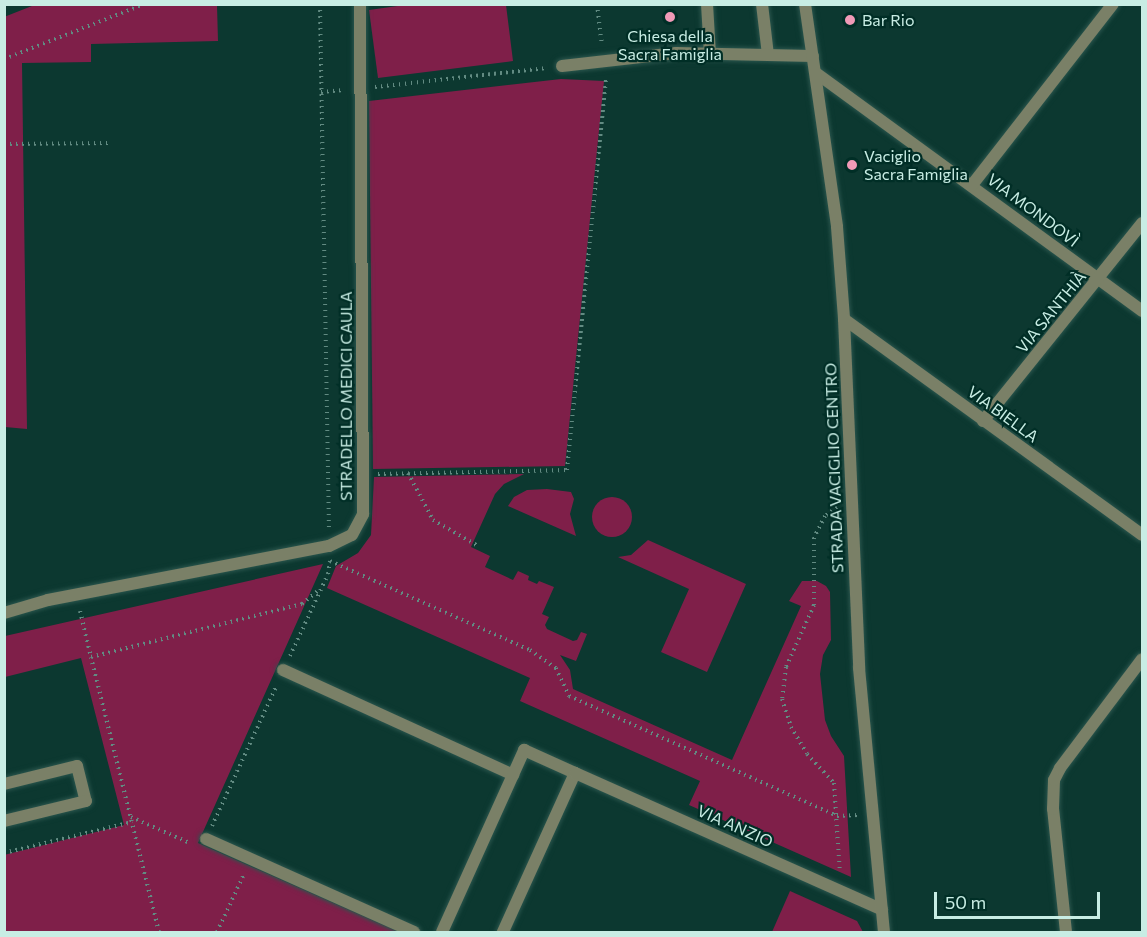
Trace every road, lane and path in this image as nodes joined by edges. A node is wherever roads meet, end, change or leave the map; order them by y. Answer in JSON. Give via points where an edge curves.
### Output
{"nodes":[{"id":1,"x":144,"y":4,"type":"edge"},
{"id":2,"x":320,"y":4,"type":"edge"},
{"id":3,"x":360,"y":4,"type":"edge"},
{"id":4,"x":707,"y":4,"type":"edge"},
{"id":5,"x":762,"y":4,"type":"edge"},
{"id":6,"x":1113,"y":4,"type":"edge"},
{"id":7,"x":807,"y":6,"type":"edge"},
{"id":8,"x":710,"y":54,"type":"junction"},
{"id":9,"x":768,"y":55,"type":"junction"},
{"id":10,"x":813,"y":56,"type":"junction"},
{"id":11,"x":4,"y":59,"type":"edge"},
{"id":12,"x":562,"y":66,"type":"joint"},
{"id":13,"x":816,"y":73,"type":"junction"},
{"id":14,"x":606,"y":80,"type":"dead end"},
{"id":15,"x":361,"y":88,"type":"junction"},
{"id":16,"x":321,"y":92,"type":"junction"},
{"id":17,"x":110,"y":143,"type":"dead end"},
{"id":18,"x":4,"y":144,"type":"edge"},
{"id":19,"x":972,"y":185,"type":"junction"},
{"id":20,"x":1143,"y":223,"type":"edge"},
{"id":21,"x":1099,"y":279,"type":"junction"},
{"id":22,"x":1143,"y":311,"type":"edge"},
{"id":23,"x":844,"y":319,"type":"junction"},
{"id":24,"x":983,"y":421,"type":"junction"},
{"id":25,"x":408,"y":473,"type":"junction"},
{"id":26,"x":362,"y":474,"type":"junction"},
{"id":27,"x":852,"y":494,"type":"junction"},
{"id":28,"x":329,"y":528,"type":"dead end"},
{"id":29,"x":1143,"y":535,"type":"edge"},
{"id":30,"x":478,"y":546,"type":"dead end"},
{"id":31,"x":322,"y":587,"type":"junction"},
{"id":32,"x":77,"y":599,"type":"dead end"},
{"id":33,"x":4,"y":613,"type":"edge"},
{"id":34,"x":91,"y":657,"type":"junction"},
{"id":35,"x":1143,"y":659,"type":"edge"},
{"id":36,"x":283,"y":670,"type":"junction"},
{"id":37,"x":575,"y":773,"type":"junction"},
{"id":38,"x":513,"y":775,"type":"junction"},
{"id":39,"x":4,"y":784,"type":"edge"},
{"id":40,"x":874,"y":814,"type":"junction"},
{"id":41,"x":837,"y":816,"type":"junction"},
{"id":42,"x":131,"y":819,"type":"junction"},
{"id":43,"x":4,"y":821,"type":"edge"},
{"id":44,"x":206,"y":838,"type":"junction"},
{"id":45,"x":4,"y":853,"type":"edge"},
{"id":46,"x":246,"y":868,"type":"dead end"},
{"id":47,"x":834,"y":889,"type":"junction"},
{"id":48,"x":882,"y":910,"type":"junction"},
{"id":49,"x":159,"y":933,"type":"edge"},
{"id":50,"x":217,"y":933,"type":"edge"},
{"id":51,"x":414,"y":933,"type":"edge"},
{"id":52,"x":442,"y":933,"type":"edge"},
{"id":53,"x":503,"y":933,"type":"edge"},
{"id":54,"x":884,"y":933,"type":"edge"},
{"id":55,"x":1066,"y":933,"type":"edge"}],
"edges":[{"from":1,"to":11,"type":"path"},
{"from":2,"to":16,"type":"path"},
{"from":3,"to":15,"type":"street","name":"STRADELLO MEDICI CAULA"},
{"from":4,"to":8,"type":"street"},
{"from":5,"to":9,"type":"street"},
{"from":6,"to":19,"type":"street"},
{"from":7,"to":10,"type":"street","name":"STRADA VACIGLIO CENTRO"},
{"from":8,"to":9,"type":"street"},
{"from":8,"to":12,"type":"street","via":[[676,53]]},
{"from":9,"to":10,"type":"street"},
{"from":10,"to":13,"type":"street","name":"STRADA VACIGLIO CENTRO"},
{"from":12,"to":15,"type":"path"},
{"from":13,"to":19,"type":"street","name":"VIA MONDOVÌ"},
{"from":13,"to":23,"type":"street","name":"STRADA VACIGLIO CENTRO","via":[[837,227]]},
{"from":14,"to":25,"type":"path","via":[[567,470]]},
{"from":15,"to":16,"type":"path"},
{"from":15,"to":26,"type":"street","name":"STRADELLO MEDICI CAULA"},
{"from":16,"to":28,"type":"path"},
{"from":17,"to":18,"type":"path"},
{"from":19,"to":21,"type":"street","name":"VIA MONDOVÌ"},
{"from":20,"to":21,"type":"street","name":"VIA SANTHIÀ"},
{"from":21,"to":22,"type":"street","name":"VIA MONDOVÌ"},
{"from":21,"to":24,"type":"street","name":"VIA SANTHIÀ"},
{"from":23,"to":24,"type":"street","name":"VIA BIELLA"},
{"from":23,"to":27,"type":"street","name":"STRADA VACIGLIO CENTRO"},
{"from":24,"to":29,"type":"street","name":"VIA BIELLA"},
{"from":25,"to":26,"type":"path"},
{"from":25,"to":30,"type":"path","via":[[434,520]]},
{"from":26,"to":33,"type":"street","name":"STRADELLO MEDICI CAULA","via":[[363,514],[352,535],[329,546],[48,600]]},
{"from":27,"to":40,"type":"street","name":"STRADA VACIGLIO CENTRO","via":[[859,668]]},
{"from":27,"to":41,"type":"path","via":[[825,516],[814,538],[814,605],[786,667],[782,699],[791,727],[807,754],[834,783]]},
{"from":31,"to":34,"type":"path","via":[[302,604]]},
{"from":31,"to":36,"type":"path"},
{"from":31,"to":41,"type":"path","via":[[330,561],[530,650],[556,668],[569,696]]},
{"from":32,"to":34,"type":"path"},
{"from":34,"to":42,"type":"path"},
{"from":35,"to":55,"type":"street","via":[[1054,780],[1053,809]]},
{"from":36,"to":38,"type":"street"},
{"from":36,"to":44,"type":"path"},
{"from":37,"to":38,"type":"street","name":"VIA ANZIO","via":[[524,750]]},
{"from":37,"to":47,"type":"street","name":"VIA ANZIO"},
{"from":37,"to":53,"type":"street"},
{"from":38,"to":52,"type":"street","name":"VIA ANZIO"},
{"from":39,"to":43,"type":"street","via":[[77,766],[86,801]]},
{"from":40,"to":41,"type":"path"},
{"from":40,"to":48,"type":"street","name":"STRADA VACIGLIO CENTRO"},
{"from":41,"to":47,"type":"path","via":[[840,873]]},
{"from":42,"to":44,"type":"path","via":[[202,849]]},
{"from":42,"to":45,"type":"path"},
{"from":42,"to":49,"type":"path"},
{"from":44,"to":51,"type":"street"},
{"from":46,"to":50,"type":"path"},
{"from":47,"to":48,"type":"street","name":"VIA ANZIO"},
{"from":48,"to":54,"type":"street","name":"STRADA VACIGLIO CENTRO"}]}
